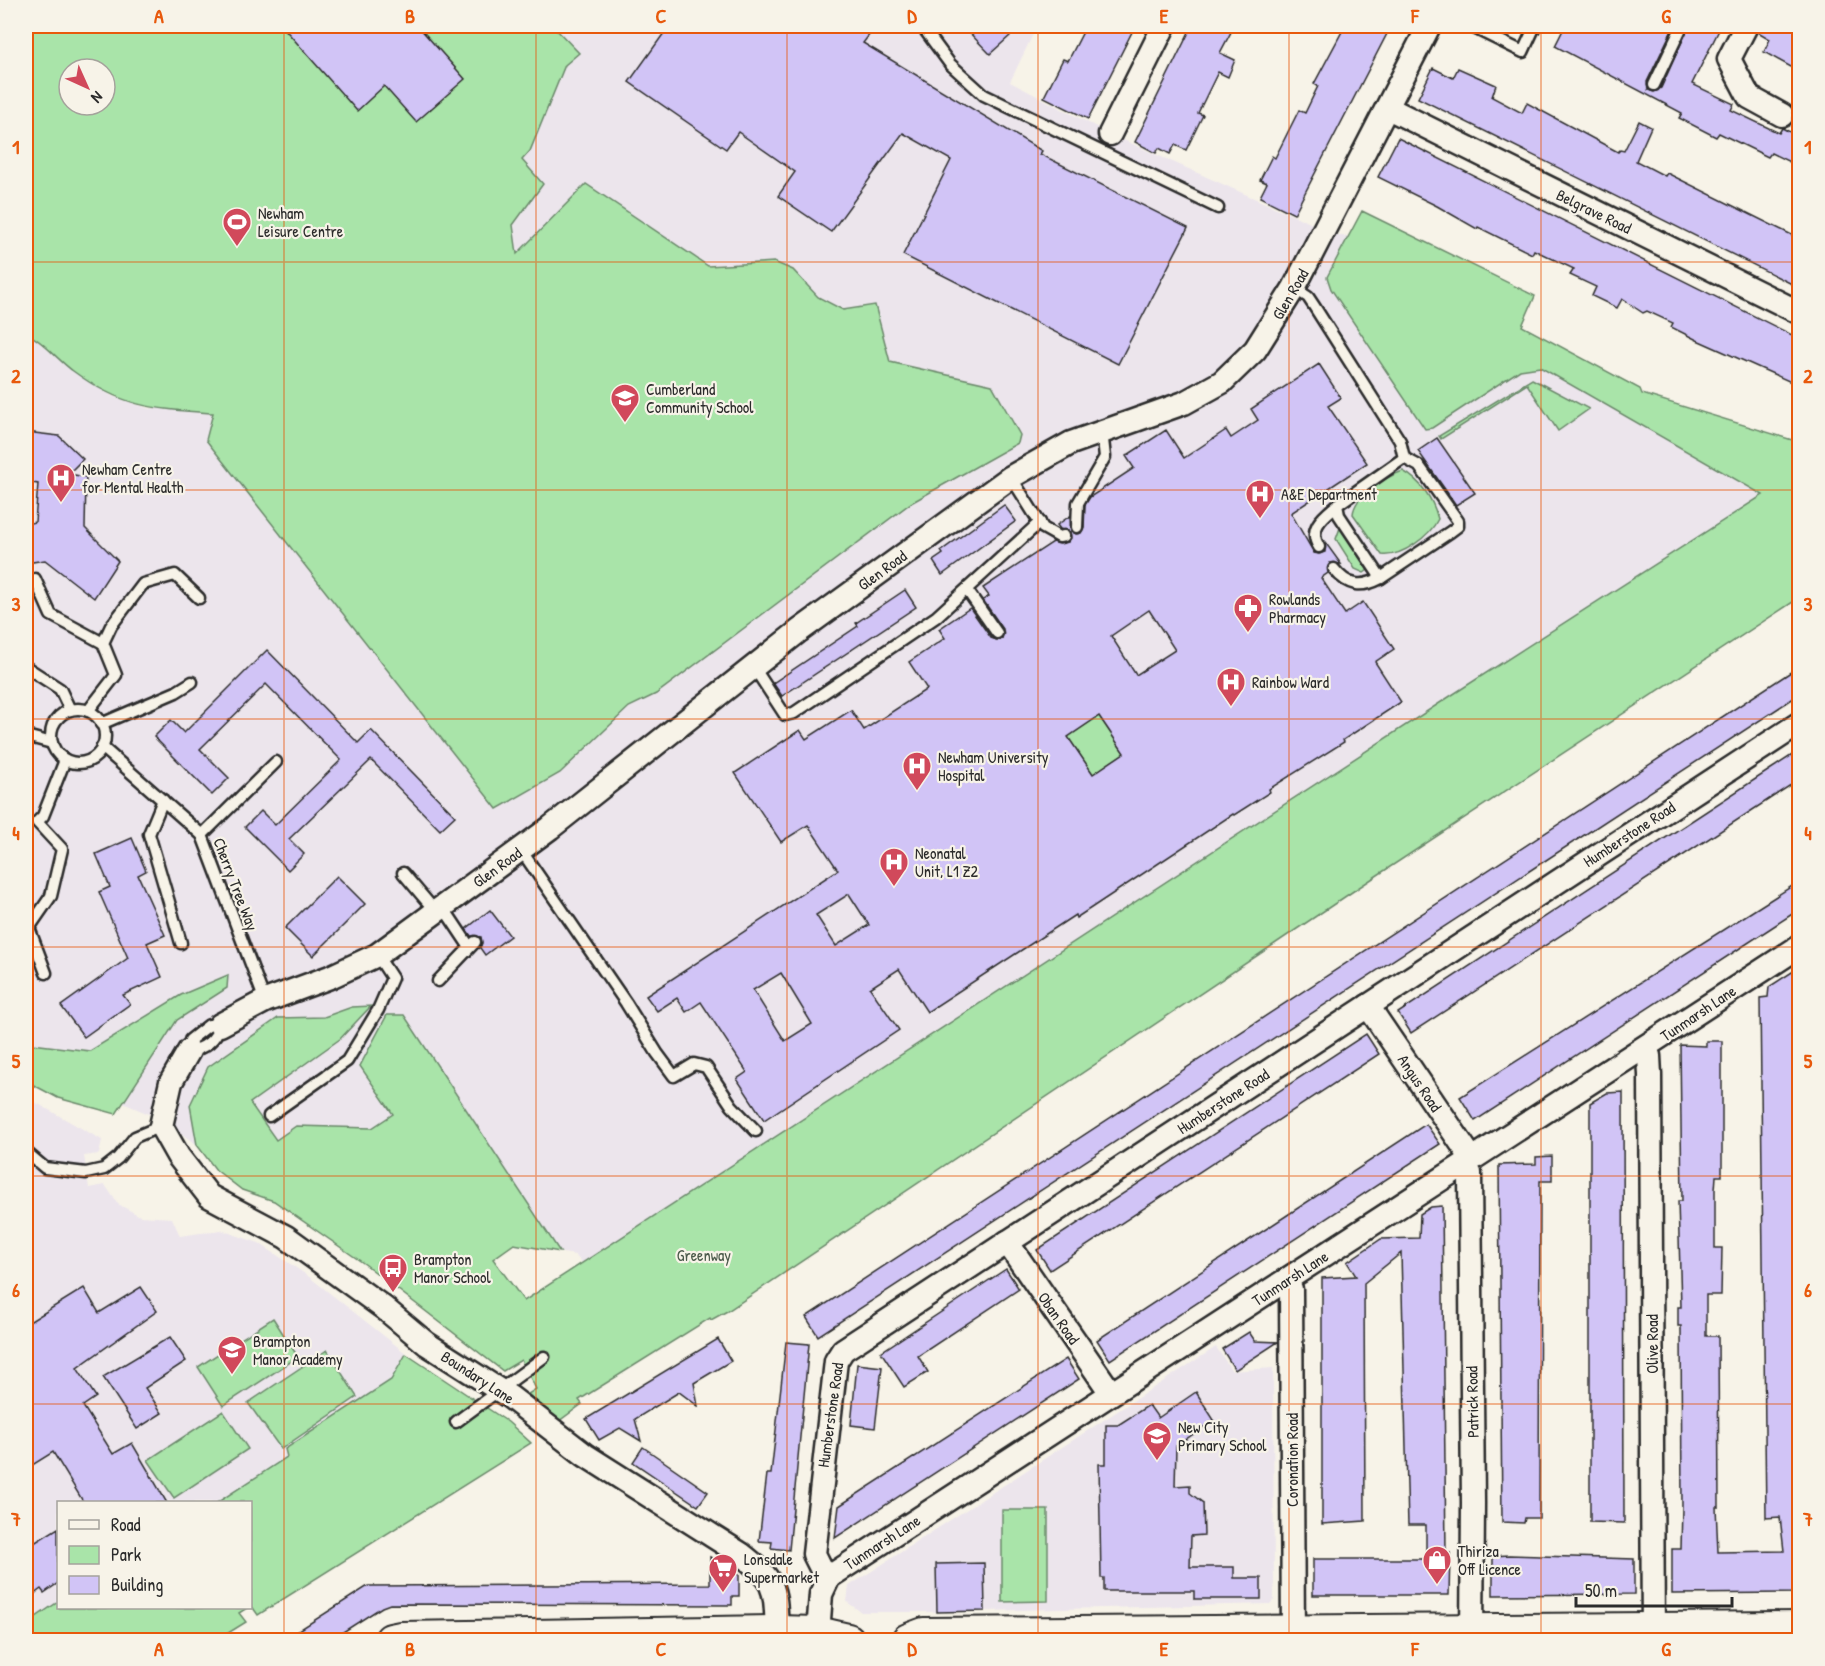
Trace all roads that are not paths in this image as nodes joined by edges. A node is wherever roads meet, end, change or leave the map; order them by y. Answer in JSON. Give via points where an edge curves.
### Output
{"nodes":[{"id":1,"x":922,"y":26,"type":"edge"},
{"id":2,"x":1164,"y":26,"type":"edge"},
{"id":3,"x":1429,"y":26,"type":"edge"},
{"id":4,"x":1470,"y":26,"type":"edge"},
{"id":5,"x":1535,"y":26,"type":"edge"},
{"id":6,"x":1682,"y":26,"type":"edge"},
{"id":7,"x":1746,"y":26,"type":"edge"},
{"id":8,"x":1654,"y":85,"type":"dead end"},
{"id":9,"x":1388,"y":108,"type":"junction"},
{"id":10,"x":1782,"y":115,"type":"dead end"},
{"id":11,"x":1105,"y":143,"type":"junction"},
{"id":12,"x":1218,"y":208,"type":"dead end"},
{"id":13,"x":1294,"y":288,"type":"junction"},
{"id":14,"x":1800,"y":313,"type":"edge"},
{"id":15,"x":1102,"y":430,"type":"junction"},
{"id":16,"x":1404,"y":458,"type":"junction"},
{"id":17,"x":1011,"y":477,"type":"junction"},
{"id":18,"x":1337,"y":505,"type":"junction"},
{"id":19,"x":1040,"y":522,"type":"junction"},
{"id":20,"x":1077,"y":528,"type":"dead end"},
{"id":21,"x":1064,"y":536,"type":"dead end"},
{"id":22,"x":1319,"y":547,"type":"dead end"},
{"id":23,"x":1334,"y":569,"type":"dead end"},
{"id":24,"x":1381,"y":578,"type":"junction"},
{"id":25,"x":35,"y":579,"type":"dead end"},
{"id":26,"x":967,"y":590,"type":"junction"},
{"id":27,"x":199,"y":598,"type":"dead end"},
{"id":28,"x":997,"y":633,"type":"dead end"},
{"id":29,"x":104,"y":643,"type":"junction"},
{"id":30,"x":753,"y":666,"type":"junction"},
{"id":31,"x":26,"y":667,"type":"edge"},
{"id":32,"x":192,"y":682,"type":"dead end"},
{"id":33,"x":70,"y":710,"type":"junction"},
{"id":34,"x":88,"y":711,"type":"junction"},
{"id":35,"x":1800,"y":723,"type":"edge"},
{"id":36,"x":101,"y":724,"type":"junction"},
{"id":37,"x":26,"y":736,"type":"edge"},
{"id":38,"x":52,"y":743,"type":"junction"},
{"id":39,"x":102,"y":747,"type":"junction"},
{"id":40,"x":65,"y":760,"type":"junction"},
{"id":41,"x":276,"y":762,"type":"dead end"},
{"id":42,"x":163,"y":800,"type":"junction"},
{"id":43,"x":202,"y":835,"type":"junction"},
{"id":44,"x":521,"y":850,"type":"junction"},
{"id":45,"x":403,"y":873,"type":"dead end"},
{"id":46,"x":440,"y":909,"type":"junction"},
{"id":47,"x":181,"y":944,"type":"dead end"},
{"id":48,"x":1800,"y":946,"type":"edge"},
{"id":49,"x":377,"y":955,"type":"junction"},
{"id":50,"x":46,"y":972,"type":"dead end"},
{"id":51,"x":438,"y":981,"type":"dead end"},
{"id":52,"x":264,"y":1001,"type":"junction"},
{"id":53,"x":1368,"y":1006,"type":"junction"},
{"id":54,"x":220,"y":1025,"type":"joint"},
{"id":55,"x":1645,"y":1048,"type":"junction"},
{"id":56,"x":189,"y":1051,"type":"joint"},
{"id":57,"x":269,"y":1116,"type":"dead end"},
{"id":58,"x":161,"y":1126,"type":"junction"},
{"id":59,"x":756,"y":1131,"type":"dead end"},
{"id":60,"x":26,"y":1152,"type":"edge"},
{"id":61,"x":1468,"y":1162,"type":"junction"},
{"id":62,"x":1006,"y":1242,"type":"junction"},
{"id":63,"x":1286,"y":1281,"type":"junction"},
{"id":64,"x":544,"y":1357,"type":"dead end"},
{"id":65,"x":499,"y":1390,"type":"junction"},
{"id":66,"x":1111,"y":1393,"type":"junction"},
{"id":67,"x":456,"y":1422,"type":"dead end"},
{"id":68,"x":829,"y":1576,"type":"junction"},
{"id":69,"x":1800,"y":1629,"type":"edge"},
{"id":70,"x":777,"y":1632,"type":"junction"},
{"id":71,"x":818,"y":1633,"type":"junction"},
{"id":72,"x":1653,"y":1635,"type":"edge"},
{"id":73,"x":1293,"y":1636,"type":"edge"},
{"id":74,"x":1472,"y":1636,"type":"edge"},
{"id":75,"x":655,"y":1638,"type":"edge"},
{"id":76,"x":391,"y":1641,"type":"edge"},
{"id":77,"x":848,"y":1641,"type":"edge"},
{"id":78,"x":908,"y":1641,"type":"edge"}],
"edges":[{"from":1,"to":11,"type":"lane","via":[[950,64],[984,95]]},
{"from":2,"to":11,"type":"street"},
{"from":3,"to":9,"type":"street","name":"Glen Road"},
{"from":4,"to":5,"type":"lane","via":[[1523,52]]},
{"from":6,"to":8,"type":"lane"},
{"from":7,"to":10,"type":"street","via":[[1730,59],[1749,97]]},
{"from":9,"to":13,"type":"street","name":"Glen Road"},
{"from":9,"to":14,"type":"street","name":"Belgrave Road"},
{"from":11,"to":12,"type":"lane"},
{"from":13,"to":15,"type":"street","name":"Glen Road","via":[[1255,350],[1222,382],[1184,403]]},
{"from":13,"to":16,"type":"lane","via":[[1314,306],[1400,441]]},
{"from":15,"to":17,"type":"street","name":"Glen Road"},
{"from":15,"to":20,"type":"lane","via":[[1105,457],[1078,503]]},
{"from":16,"to":18,"type":"lane"},
{"from":16,"to":24,"type":"lane","via":[[1419,466],[1458,526]]},
{"from":17,"to":19,"type":"lane"},
{"from":17,"to":30,"type":"street","name":"Glen Road"},
{"from":18,"to":22,"type":"lane","via":[[1318,521],[1315,532]]},
{"from":18,"to":24,"type":"lane","via":[[1339,515]]},
{"from":19,"to":21,"type":"lane","via":[[1043,528]]},
{"from":19,"to":26,"type":"lane"},
{"from":23,"to":24,"type":"lane","via":[[1345,580],[1362,586]]},
{"from":25,"to":29,"type":"lane","via":[[51,615]]},
{"from":26,"to":28,"type":"lane"},
{"from":26,"to":30,"type":"lane","via":[[936,617],[794,712],[785,715]]},
{"from":27,"to":29,"type":"lane","via":[[175,576],[143,584],[111,626]]},
{"from":29,"to":34,"type":"lane","via":[[116,675]]},
{"from":30,"to":44,"type":"street","name":"Glen Road"},
{"from":31,"to":33,"type":"lane","via":[[60,689]]},
{"from":32,"to":36,"type":"lane"},
{"from":33,"to":34,"type":"lane"},
{"from":33,"to":38,"type":"lane","via":[[55,721]]},
{"from":34,"to":36,"type":"lane"},
{"from":35,"to":53,"type":"street","name":"Humberstone Road"},
{"from":36,"to":39,"type":"lane","via":[[105,738]]},
{"from":37,"to":38,"type":"lane"},
{"from":38,"to":40,"type":"lane"},
{"from":39,"to":40,"type":"lane","via":[[82,763]]},
{"from":39,"to":42,"type":"lane","name":"Cherry Tree Way"},
{"from":40,"to":50,"type":"lane","via":[[38,822],[62,849],[51,896],[29,928]]},
{"from":41,"to":43,"type":"lane"},
{"from":42,"to":43,"type":"lane","name":"Cherry Tree Way"},
{"from":42,"to":47,"type":"lane","via":[[149,834]]},
{"from":43,"to":52,"type":"lane","name":"Cherry Tree Way"},
{"from":44,"to":46,"type":"street","name":"Glen Road"},
{"from":44,"to":59,"type":"lane","via":[[674,1076],[694,1064],[706,1067],[732,1106]]},
{"from":45,"to":46,"type":"lane"},
{"from":46,"to":49,"type":"street","name":"Glen Road"},
{"from":46,"to":51,"type":"lane","via":[[472,944]]},
{"from":48,"to":55,"type":"street","name":"Tunmarsh Lane"},
{"from":49,"to":52,"type":"street","name":"Glen Road"},
{"from":49,"to":57,"type":"lane","via":[[392,978],[378,1010],[346,1061]]},
{"from":52,"to":54,"type":"street","name":"Glen Road"},
{"from":53,"to":61,"type":"street","name":"Angus Road"},
{"from":53,"to":62,"type":"street","name":"Humberstone Road"},
{"from":54,"to":56,"type":"lane","name":"Glen Road","via":[[217,1035],[199,1050]]},
{"from":55,"to":61,"type":"street","name":"Tunmarsh Lane"},
{"from":55,"to":72,"type":"street","name":"Olive Road","via":[[1650,1075]]},
{"from":56,"to":58,"type":"street","name":"Glen Road","via":[[171,1082]]},
{"from":58,"to":60,"type":"lane","via":[[135,1137],[104,1169],[86,1173],[45,1168]]},
{"from":58,"to":65,"type":"street","name":"Boundary Lane","via":[[209,1196],[286,1237],[376,1301],[427,1344]]},
{"from":61,"to":63,"type":"street","name":"Tunmarsh Lane"},
{"from":61,"to":74,"type":"street","name":"Patrick Road"},
{"from":62,"to":66,"type":"street","name":"Oban Road"},
{"from":62,"to":68,"type":"street","name":"Humberstone Road","via":[[843,1350],[836,1361],[814,1554]]},
{"from":63,"to":66,"type":"street","name":"Tunmarsh Lane"},
{"from":63,"to":73,"type":"street","name":"Coronation Road","via":[[1291,1289]]},
{"from":64,"to":65,"type":"lane"},
{"from":65,"to":67,"type":"lane"},
{"from":65,"to":70,"type":"street","name":"Boundary Lane","via":[[585,1455],[763,1571],[772,1584]]},
{"from":66,"to":68,"type":"street","name":"Tunmarsh Lane"},
{"from":68,"to":71,"type":"street","name":"Tunmarsh Lane","via":[[821,1594]]},
{"from":69,"to":72,"type":"street"},
{"from":70,"to":71,"type":"street"},
{"from":70,"to":75,"type":"street"},
{"from":71,"to":77,"type":"street"},
{"from":72,"to":74,"type":"street"},
{"from":73,"to":74,"type":"street"},
{"from":73,"to":78,"type":"street","via":[[924,1634]]},
{"from":75,"to":76,"type":"street"}]}
